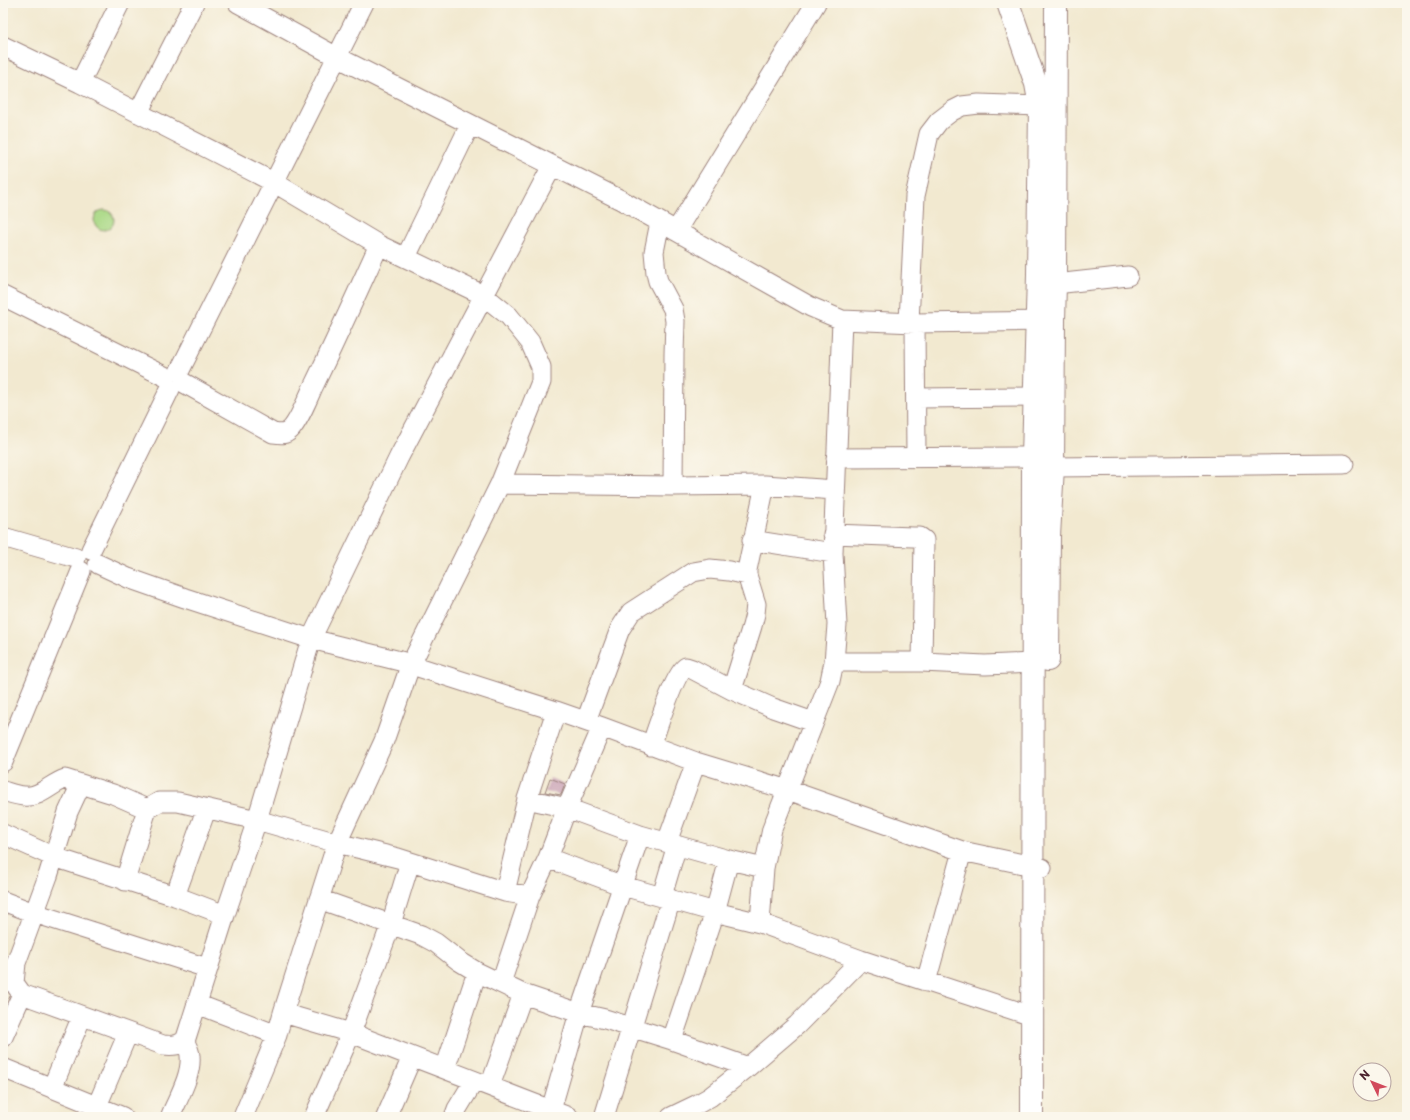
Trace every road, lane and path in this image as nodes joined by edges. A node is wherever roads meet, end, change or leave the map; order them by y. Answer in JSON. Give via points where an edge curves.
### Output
{"nodes":[{"id":1,"x":120,"y":3,"type":"edge"},
{"id":2,"x":194,"y":3,"type":"edge"},
{"id":3,"x":238,"y":3,"type":"edge"},
{"id":4,"x":364,"y":3,"type":"edge"},
{"id":5,"x":816,"y":3,"type":"edge"},
{"id":6,"x":1008,"y":3,"type":"edge"},
{"id":7,"x":1056,"y":3,"type":"edge"},
{"id":8,"x":3,"y":46,"type":"edge"},
{"id":9,"x":337,"y":56,"type":"junction"},
{"id":10,"x":80,"y":83,"type":"junction"},
{"id":11,"x":1040,"y":106,"type":"junction"},
{"id":12,"x":138,"y":113,"type":"junction"},
{"id":13,"x":470,"y":125,"type":"junction"},
{"id":14,"x":552,"y":166,"type":"junction"},
{"id":15,"x":275,"y":183,"type":"junction"},
{"id":16,"x":668,"y":226,"type":"junction"},
{"id":17,"x":379,"y":245,"type":"junction"},
{"id":18,"x":406,"y":257,"type":"junction"},
{"id":19,"x":1128,"y":276,"type":"dead end"},
{"id":20,"x":1055,"y":284,"type":"junction"},
{"id":21,"x":483,"y":295,"type":"junction"},
{"id":22,"x":3,"y":296,"type":"edge"},
{"id":23,"x":842,"y":320,"type":"junction"},
{"id":24,"x":1045,"y":322,"type":"junction"},
{"id":25,"x":912,"y":323,"type":"junction"},
{"id":26,"x":175,"y":380,"type":"junction"},
{"id":27,"x":1034,"y":397,"type":"junction"},
{"id":28,"x":916,"y":398,"type":"junction"},
{"id":29,"x":916,"y":457,"type":"junction"},
{"id":30,"x":1033,"y":457,"type":"junction"},
{"id":31,"x":836,"y":458,"type":"junction"},
{"id":32,"x":1344,"y":464,"type":"dead end"},
{"id":33,"x":1053,"y":467,"type":"junction"},
{"id":34,"x":500,"y":484,"type":"junction"},
{"id":35,"x":765,"y":485,"type":"junction"},
{"id":36,"x":673,"y":486,"type":"junction"},
{"id":37,"x":835,"y":490,"type":"junction"},
{"id":38,"x":833,"y":534,"type":"junction"},
{"id":39,"x":3,"y":537,"type":"edge"},
{"id":40,"x":752,"y":540,"type":"junction"},
{"id":41,"x":832,"y":553,"type":"junction"},
{"id":42,"x":86,"y":561,"type":"junction"},
{"id":43,"x":747,"y":574,"type":"junction"},
{"id":44,"x":311,"y":639,"type":"junction"},
{"id":45,"x":834,"y":662,"type":"junction"},
{"id":46,"x":922,"y":662,"type":"junction"},
{"id":47,"x":1032,"y":663,"type":"junction"},
{"id":48,"x":411,"y":665,"type":"junction"},
{"id":49,"x":732,"y":690,"type":"junction"},
{"id":50,"x":556,"y":711,"type":"junction"},
{"id":51,"x":813,"y":722,"type":"junction"},
{"id":52,"x":594,"y":724,"type":"junction"},
{"id":53,"x":651,"y":746,"type":"junction"},
{"id":54,"x":3,"y":762,"type":"edge"},
{"id":55,"x":696,"y":762,"type":"junction"},
{"id":56,"x":82,"y":784,"type":"junction"},
{"id":57,"x":788,"y":790,"type":"junction"},
{"id":58,"x":3,"y":791,"type":"edge"},
{"id":59,"x":528,"y":799,"type":"junction"},
{"id":60,"x":567,"y":808,"type":"junction"},
{"id":61,"x":147,"y":809,"type":"junction"},
{"id":62,"x":206,"y":810,"type":"junction"},
{"id":63,"x":257,"y":820,"type":"junction"},
{"id":64,"x":3,"y":834,"type":"edge"},
{"id":65,"x":640,"y":835,"type":"junction"},
{"id":66,"x":337,"y":843,"type":"junction"},
{"id":67,"x":672,"y":844,"type":"junction"},
{"id":68,"x":962,"y":851,"type":"junction"},
{"id":69,"x":54,"y":857,"type":"junction"},
{"id":70,"x":548,"y":858,"type":"junction"},
{"id":71,"x":729,"y":860,"type":"junction"},
{"id":72,"x":410,"y":862,"type":"junction"},
{"id":73,"x":1036,"y":867,"type":"junction"},
{"id":74,"x":764,"y":868,"type":"junction"},
{"id":75,"x":125,"y":881,"type":"junction"},
{"id":76,"x":623,"y":886,"type":"junction"},
{"id":77,"x":504,"y":892,"type":"junction"},
{"id":78,"x":175,"y":896,"type":"junction"},
{"id":79,"x":530,"y":896,"type":"junction"},
{"id":80,"x":666,"y":898,"type":"junction"},
{"id":81,"x":319,"y":899,"type":"junction"},
{"id":82,"x":3,"y":901,"type":"edge"},
{"id":83,"x":715,"y":912,"type":"junction"},
{"id":84,"x":34,"y":913,"type":"junction"},
{"id":85,"x":225,"y":915,"type":"junction"},
{"id":86,"x":760,"y":923,"type":"junction"},
{"id":87,"x":391,"y":924,"type":"junction"},
{"id":88,"x":860,"y":960,"type":"junction"},
{"id":89,"x":208,"y":968,"type":"junction"},
{"id":90,"x":477,"y":972,"type":"junction"},
{"id":91,"x":926,"y":982,"type":"junction"},
{"id":92,"x":501,"y":983,"type":"junction"},
{"id":93,"x":13,"y":985,"type":"edge"},
{"id":94,"x":524,"y":994,"type":"junction"},
{"id":95,"x":197,"y":1004,"type":"junction"},
{"id":96,"x":283,"y":1013,"type":"junction"},
{"id":97,"x":579,"y":1013,"type":"junction"},
{"id":98,"x":82,"y":1016,"type":"junction"},
{"id":99,"x":1032,"y":1016,"type":"junction"},
{"id":100,"x":630,"y":1028,"type":"junction"},
{"id":101,"x":128,"y":1033,"type":"junction"},
{"id":102,"x":351,"y":1033,"type":"junction"},
{"id":103,"x":277,"y":1035,"type":"junction"},
{"id":104,"x":3,"y":1037,"type":"edge"},
{"id":105,"x":672,"y":1040,"type":"junction"},
{"id":106,"x":184,"y":1041,"type":"junction"},
{"id":107,"x":412,"y":1057,"type":"junction"},
{"id":108,"x":748,"y":1066,"type":"junction"},
{"id":109,"x":3,"y":1068,"type":"edge"},
{"id":110,"x":445,"y":1069,"type":"junction"},
{"id":111,"x":482,"y":1084,"type":"junction"},
{"id":112,"x":52,"y":1088,"type":"junction"},
{"id":113,"x":98,"y":1106,"type":"junction"},
{"id":114,"x":551,"y":1110,"type":"junction"},
{"id":115,"x":172,"y":1116,"type":"edge"},
{"id":116,"x":123,"y":1117,"type":"edge"},
{"id":117,"x":243,"y":1117,"type":"edge"},
{"id":118,"x":314,"y":1117,"type":"edge"},
{"id":119,"x":386,"y":1117,"type":"edge"},
{"id":120,"x":454,"y":1117,"type":"edge"},
{"id":121,"x":569,"y":1117,"type":"edge"},
{"id":122,"x":604,"y":1117,"type":"edge"},
{"id":123,"x":671,"y":1117,"type":"edge"},
{"id":124,"x":1032,"y":1117,"type":"edge"},
{"id":125,"x":1043,"y":1117,"type":"edge"}],
"edges":[{"from":1,"to":10,"type":"street"},
{"from":2,"to":12,"type":"street"},
{"from":3,"to":9,"type":"street"},
{"from":4,"to":9,"type":"street"},
{"from":5,"to":16,"type":"street"},
{"from":6,"to":11,"type":"main road","via":[[1036,84]]},
{"from":7,"to":20,"type":"main road"},
{"from":8,"to":10,"type":"street"},
{"from":9,"to":13,"type":"street"},
{"from":9,"to":15,"type":"street"},
{"from":10,"to":12,"type":"street"},
{"from":11,"to":24,"type":"main road"},
{"from":11,"to":25,"type":"street","via":[[962,106],[939,121],[929,134],[916,196]]},
{"from":12,"to":15,"type":"street"},
{"from":13,"to":14,"type":"street"},
{"from":13,"to":18,"type":"street"},
{"from":14,"to":16,"type":"street"},
{"from":14,"to":21,"type":"street"},
{"from":15,"to":17,"type":"street"},
{"from":15,"to":26,"type":"street"},
{"from":16,"to":23,"type":"street","via":[[811,308]]},
{"from":16,"to":36,"type":"street","via":[[654,252],[658,282],[673,309],[676,321]]},
{"from":17,"to":18,"type":"street"},
{"from":17,"to":26,"type":"street","via":[[339,335],[289,431],[273,433]]},
{"from":18,"to":21,"type":"street"},
{"from":19,"to":20,"type":"street"},
{"from":20,"to":24,"type":"main road"},
{"from":21,"to":34,"type":"street","via":[[509,316],[530,342],[542,367],[542,382]]},
{"from":21,"to":44,"type":"street","via":[[399,457]]},
{"from":22,"to":26,"type":"street"},
{"from":23,"to":25,"type":"street"},
{"from":23,"to":31,"type":"street"},
{"from":24,"to":25,"type":"street"},
{"from":24,"to":27,"type":"main road"},
{"from":24,"to":33,"type":"main road"},
{"from":25,"to":28,"type":"street"},
{"from":26,"to":42,"type":"street"},
{"from":27,"to":28,"type":"street"},
{"from":27,"to":30,"type":"main road"},
{"from":28,"to":29,"type":"street"},
{"from":29,"to":30,"type":"street"},
{"from":29,"to":31,"type":"street"},
{"from":30,"to":47,"type":"main road"},
{"from":31,"to":37,"type":"street"},
{"from":32,"to":33,"type":"street"},
{"from":33,"to":73,"type":"main road","via":[[1049,536],[1046,786]]},
{"from":34,"to":36,"type":"street"},
{"from":34,"to":48,"type":"street"},
{"from":35,"to":36,"type":"street"},
{"from":35,"to":37,"type":"street"},
{"from":35,"to":40,"type":"street"},
{"from":37,"to":38,"type":"street"},
{"from":38,"to":41,"type":"street"},
{"from":38,"to":46,"type":"street","via":[[920,537],[924,540]]},
{"from":39,"to":42,"type":"street"},
{"from":40,"to":41,"type":"street"},
{"from":40,"to":43,"type":"street"},
{"from":41,"to":45,"type":"street","via":[[838,625]]},
{"from":42,"to":44,"type":"street","via":[[185,598]]},
{"from":42,"to":54,"type":"street"},
{"from":43,"to":49,"type":"street","via":[[756,604],[755,614]]},
{"from":43,"to":52,"type":"street","via":[[710,569],[693,572],[631,612],[620,629]]},
{"from":44,"to":48,"type":"street"},
{"from":44,"to":63,"type":"street"},
{"from":45,"to":46,"type":"street"},
{"from":45,"to":51,"type":"street","via":[[830,681]]},
{"from":46,"to":47,"type":"street","via":[[985,665]]},
{"from":47,"to":73,"type":"main road"},
{"from":48,"to":50,"type":"street"},
{"from":48,"to":66,"type":"street","via":[[384,741]]},
{"from":49,"to":51,"type":"street"},
{"from":49,"to":53,"type":"street","via":[[685,667],[673,688]]},
{"from":50,"to":52,"type":"street"},
{"from":50,"to":59,"type":"street"},
{"from":51,"to":57,"type":"street"},
{"from":52,"to":53,"type":"street"},
{"from":52,"to":60,"type":"street"},
{"from":53,"to":55,"type":"street"},
{"from":55,"to":57,"type":"street"},
{"from":55,"to":67,"type":"street"},
{"from":56,"to":58,"type":"street","via":[[65,779],[40,793],[26,797]]},
{"from":56,"to":61,"type":"street"},
{"from":56,"to":69,"type":"street","via":[[68,812]]},
{"from":57,"to":68,"type":"street"},
{"from":57,"to":74,"type":"street","via":[[772,829]]},
{"from":59,"to":60,"type":"street"},
{"from":59,"to":77,"type":"street"},
{"from":60,"to":65,"type":"street"},
{"from":60,"to":70,"type":"street"},
{"from":61,"to":62,"type":"street","via":[[156,803],[178,802]]},
{"from":61,"to":75,"type":"street"},
{"from":62,"to":63,"type":"street"},
{"from":62,"to":78,"type":"street"},
{"from":63,"to":66,"type":"street"},
{"from":63,"to":85,"type":"street"},
{"from":64,"to":69,"type":"street"},
{"from":65,"to":67,"type":"street"},
{"from":65,"to":76,"type":"street"},
{"from":66,"to":72,"type":"street"},
{"from":66,"to":81,"type":"street"},
{"from":67,"to":71,"type":"street"},
{"from":67,"to":80,"type":"street"},
{"from":68,"to":73,"type":"street"},
{"from":68,"to":91,"type":"street"},
{"from":69,"to":75,"type":"street"},
{"from":69,"to":84,"type":"street"},
{"from":70,"to":76,"type":"street"},
{"from":70,"to":79,"type":"street"},
{"from":71,"to":74,"type":"street"},
{"from":71,"to":83,"type":"street"},
{"from":72,"to":77,"type":"street"},
{"from":72,"to":87,"type":"street"},
{"from":73,"to":99,"type":"main road"},
{"from":73,"to":125,"type":"main road"},
{"from":74,"to":86,"type":"street"},
{"from":75,"to":78,"type":"street"},
{"from":76,"to":80,"type":"street"},
{"from":76,"to":97,"type":"street"},
{"from":77,"to":79,"type":"street"},
{"from":78,"to":85,"type":"street"},
{"from":79,"to":92,"type":"street"},
{"from":80,"to":83,"type":"street"},
{"from":80,"to":100,"type":"street"},
{"from":81,"to":87,"type":"street"},
{"from":81,"to":96,"type":"street"},
{"from":82,"to":84,"type":"street"},
{"from":83,"to":86,"type":"street"},
{"from":83,"to":105,"type":"street"},
{"from":84,"to":89,"type":"street"},
{"from":84,"to":93,"type":"street","via":[[16,963]]},
{"from":85,"to":89,"type":"street"},
{"from":86,"to":88,"type":"street"},
{"from":87,"to":90,"type":"street","via":[[432,941]]},
{"from":87,"to":102,"type":"street"},
{"from":88,"to":91,"type":"street"},
{"from":88,"to":108,"type":"street","via":[[797,1025]]},
{"from":89,"to":95,"type":"street"},
{"from":90,"to":92,"type":"street"},
{"from":90,"to":110,"type":"street"},
{"from":91,"to":99,"type":"street"},
{"from":92,"to":94,"type":"street"},
{"from":93,"to":98,"type":"street"},
{"from":93,"to":104,"type":"street"},
{"from":94,"to":97,"type":"street"},
{"from":94,"to":111,"type":"street"},
{"from":95,"to":103,"type":"street"},
{"from":95,"to":106,"type":"street"},
{"from":96,"to":102,"type":"street"},
{"from":96,"to":103,"type":"street"},
{"from":97,"to":100,"type":"street"},
{"from":97,"to":114,"type":"street"},
{"from":98,"to":101,"type":"street"},
{"from":98,"to":112,"type":"street"},
{"from":99,"to":124,"type":"main road"},
{"from":100,"to":105,"type":"street"},
{"from":100,"to":122,"type":"street"},
{"from":101,"to":106,"type":"street","via":[[163,1045],[172,1046]]},
{"from":101,"to":113,"type":"street"},
{"from":102,"to":107,"type":"street"},
{"from":102,"to":118,"type":"street"},
{"from":103,"to":117,"type":"street"},
{"from":105,"to":108,"type":"street"},
{"from":106,"to":115,"type":"street","via":[[190,1053],[190,1064]]},
{"from":107,"to":110,"type":"street"},
{"from":107,"to":119,"type":"street"},
{"from":108,"to":123,"type":"street","via":[[710,1096]]},
{"from":109,"to":112,"type":"street"},
{"from":110,"to":111,"type":"street"},
{"from":111,"to":114,"type":"street"},
{"from":111,"to":120,"type":"street","via":[[458,1109]]},
{"from":112,"to":113,"type":"street"},
{"from":113,"to":116,"type":"street"},
{"from":114,"to":121,"type":"street"}]}
